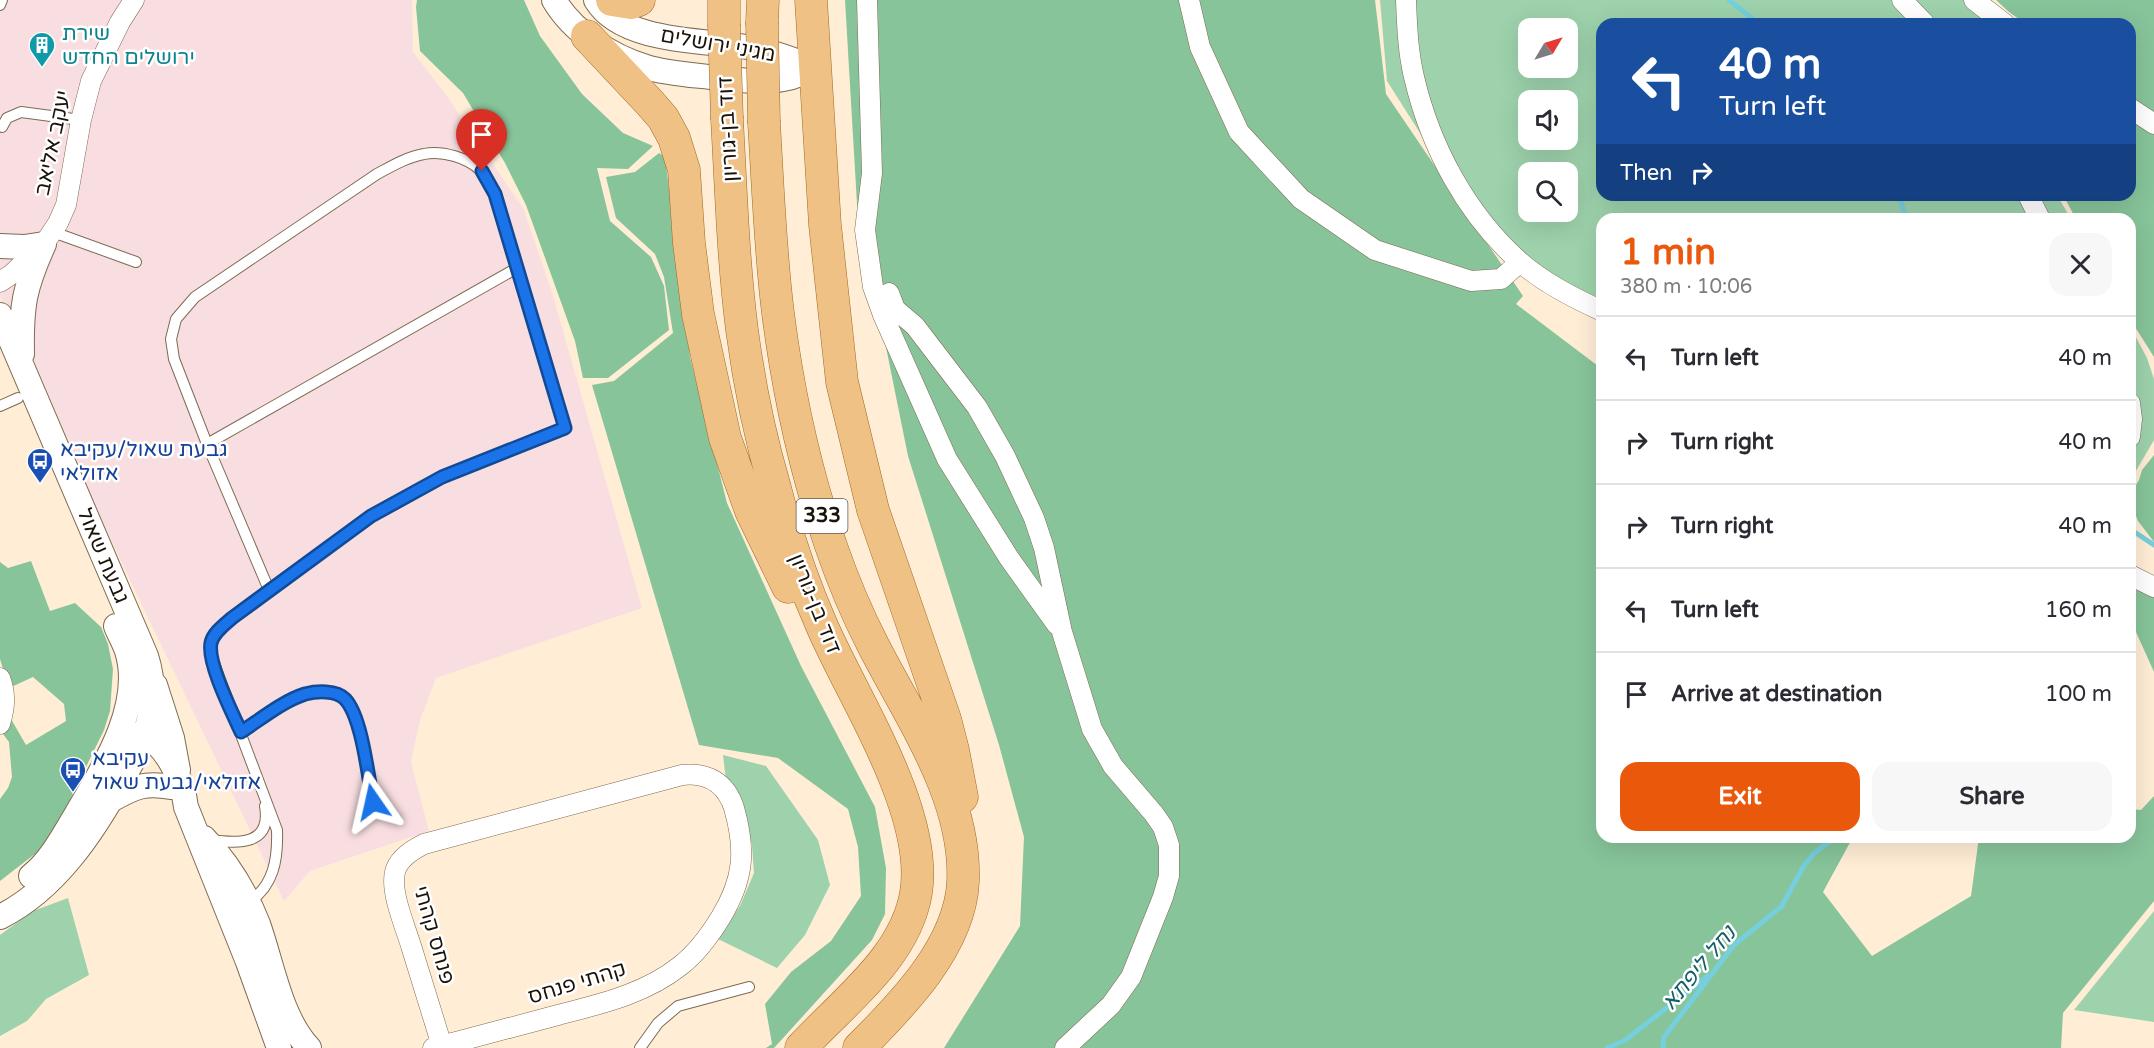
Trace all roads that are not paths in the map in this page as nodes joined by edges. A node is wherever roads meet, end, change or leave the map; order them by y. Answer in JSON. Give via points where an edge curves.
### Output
{"nodes":[{"id":1,"x":3,"y":0,"type":"edge"},
{"id":2,"x":134,"y":0,"type":"edge"},
{"id":3,"x":554,"y":0,"type":"edge"},
{"id":4,"x":596,"y":0,"type":"edge"},
{"id":5,"x":612,"y":0,"type":"edge"},
{"id":6,"x":639,"y":0,"type":"edge"},
{"id":7,"x":811,"y":0,"type":"edge"},
{"id":8,"x":867,"y":0,"type":"edge"},
{"id":9,"x":1189,"y":0,"type":"edge"},
{"id":10,"x":1406,"y":0,"type":"edge"},
{"id":11,"x":1902,"y":0,"type":"edge"},
{"id":12,"x":1974,"y":0,"type":"edge"},
{"id":13,"x":0,"y":5,"type":"edge"},
{"id":14,"x":763,"y":11,"type":"edge"},
{"id":15,"x":724,"y":12,"type":"edge"},
{"id":16,"x":1918,"y":18,"type":"edge"},
{"id":17,"x":1996,"y":18,"type":"edge"},
{"id":18,"x":586,"y":36,"type":"junction"},
{"id":19,"x":814,"y":68,"type":"junction"},
{"id":20,"x":2136,"y":112,"type":"edge"},
{"id":21,"x":81,"y":120,"type":"junction"},
{"id":22,"x":2154,"y":124,"type":"edge"},
{"id":23,"x":2,"y":127,"type":"dead end"},
{"id":24,"x":48,"y":238,"type":"junction"},
{"id":25,"x":0,"y":246,"type":"edge"},
{"id":26,"x":136,"y":262,"type":"dead end"},
{"id":27,"x":1520,"y":262,"type":"junction"},
{"id":28,"x":517,"y":268,"type":"junction"},
{"id":29,"x":0,"y":282,"type":"edge"},
{"id":30,"x":889,"y":293,"type":"dead end"},
{"id":31,"x":1596,"y":308,"type":"edge"},
{"id":32,"x":0,"y":315,"type":"edge"},
{"id":33,"x":0,"y":356,"type":"edge"},
{"id":34,"x":23,"y":368,"type":"junction"},
{"id":35,"x":9,"y":402,"type":"edge"},
{"id":36,"x":207,"y":444,"type":"junction"},
{"id":37,"x":2136,"y":578,"type":"edge"},
{"id":38,"x":2154,"y":587,"type":"edge"},
{"id":39,"x":269,"y":590,"type":"junction"},
{"id":40,"x":1062,"y":633,"type":"junction"},
{"id":41,"x":152,"y":674,"type":"junction"},
{"id":42,"x":0,"y":678,"type":"edge"},
{"id":43,"x":850,"y":686,"type":"junction"},
{"id":44,"x":0,"y":724,"type":"edge"},
{"id":45,"x":241,"y":732,"type":"junction"},
{"id":46,"x":120,"y":733,"type":"junction"},
{"id":47,"x":142,"y":743,"type":"junction"},
{"id":48,"x":176,"y":783,"type":"junction"},
{"id":49,"x":263,"y":794,"type":"junction"},
{"id":50,"x":111,"y":800,"type":"junction"},
{"id":51,"x":373,"y":802,"type":"dead end"},
{"id":52,"x":531,"y":815,"type":"joint"},
{"id":53,"x":195,"y":825,"type":"junction"},
{"id":54,"x":963,"y":884,"type":"junction"},
{"id":55,"x":0,"y":898,"type":"edge"},
{"id":56,"x":249,"y":903,"type":"junction"},
{"id":57,"x":224,"y":904,"type":"junction"},
{"id":58,"x":0,"y":916,"type":"edge"},
{"id":59,"x":248,"y":962,"type":"junction"},
{"id":60,"x":275,"y":976,"type":"junction"},
{"id":61,"x":749,"y":987,"type":"dead end"},
{"id":62,"x":439,"y":1047,"type":"edge"},
{"id":63,"x":279,"y":1048,"type":"edge"},
{"id":64,"x":309,"y":1048,"type":"edge"},
{"id":65,"x":640,"y":1048,"type":"edge"},
{"id":66,"x":801,"y":1048,"type":"edge"},
{"id":67,"x":859,"y":1048,"type":"edge"},
{"id":68,"x":1065,"y":1048,"type":"edge"}],
"edges":[{"from":1,"to":13,"type":"lane"},
{"from":2,"to":21,"type":"street","name":"יעקב אליאב","via":[[91,81]]},
{"from":3,"to":18,"type":"street","name":"מגיני ירושלים"},
{"from":4,"to":19,"type":"street","name":"מגיני ירושלים","via":[[614,18],[643,31],[666,38],[782,54]]},
{"from":5,"to":6,"type":"main road"},
{"from":7,"to":19,"type":"main road"},
{"from":8,"to":40,"type":"street","via":[[873,172],[865,230],[873,286],[947,459]]},
{"from":9,"to":27,"type":"street","via":[[1200,47],[1239,132],[1300,199],[1375,250],[1471,281],[1502,279]]},
{"from":10,"to":27,"type":"street","via":[[1414,76],[1428,126],[1453,178],[1482,221]]},
{"from":11,"to":16,"type":"street"},
{"from":12,"to":17,"type":"street"},
{"from":14,"to":54,"type":"main road","name":"דוד בן-גוריון","number":"333","bridge":true,"via":[[764,123],[779,322],[796,422],[812,485],[850,598],[926,745],[957,819],[963,851]]},
{"from":15,"to":43,"type":"main road","name":"דוד בן-גוריון","number":"333","bridge":true,"via":[[739,300],[755,405],[798,567]]},
{"from":18,"to":19,"type":"street","name":"מגיני ירושלים","via":[[647,68],[689,75],[761,82],[788,78]]},
{"from":18,"to":43,"type":"main road","via":[[663,118],[674,138],[684,170],[698,314],[724,438],[751,512],[791,593]]},
{"from":19,"to":54,"type":"main road","via":[[837,351],[873,510],[953,750],[964,814]]},
{"from":20,"to":22,"type":"street"},
{"from":21,"to":23,"type":"lane","via":[[21,112],[7,118]]},
{"from":21,"to":24,"type":"street","name":"יעקב אליאב","via":[[66,205]]},
{"from":24,"to":25,"type":"street","via":[[24,247]]},
{"from":24,"to":26,"type":"lane"},
{"from":24,"to":29,"type":"street","name":"יעקב אליאב"},
{"from":24,"to":34,"type":"street","via":[[25,290]]},
{"from":27,"to":31,"type":"street","via":[[1566,294]]},
{"from":28,"to":36,"type":"lane"},
{"from":28,"to":36,"type":"lane","via":[[495,194],[482,171],[466,160],[426,153],[376,174],[195,297],[176,319],[171,339],[174,359]]},
{"from":28,"to":39,"type":"lane","via":[[565,428],[442,477],[371,516]]},
{"from":30,"to":40,"type":"street","via":[[895,309],[915,326],[965,391],[1005,456],[1038,528]]},
{"from":32,"to":34,"type":"street","name":"גבעת שאול"},
{"from":33,"to":35,"type":"street","name":"גבעת שאול"},
{"from":34,"to":41,"type":"street","name":"גבעת שאול"},
{"from":35,"to":46,"type":"street","name":"גבעת שאול","via":[[127,652],[129,684]]},
{"from":36,"to":39,"type":"lane"},
{"from":37,"to":38,"type":"street"},
{"from":39,"to":45,"type":"lane","via":[[218,630],[211,642],[223,692]]},
{"from":40,"to":68,"type":"street","via":[[1098,742],[1162,827],[1170,859],[1163,897],[1131,977],[1111,1005]]},
{"from":41,"to":47,"type":"street","name":"גבעת שאול","via":[[152,702]]},
{"from":41,"to":48,"type":"street","via":[[172,738]]},
{"from":42,"to":44,"type":"street","via":[[5,703]]},
{"from":43,"to":66,"type":"main road","name":"דוד בן-גוריון","number":"333","via":[[893,772],[911,825],[918,860],[916,894],[908,922],[890,953]]},
{"from":45,"to":49,"type":"lane"},
{"from":45,"to":51,"type":"lane","via":[[304,694],[321,691],[344,698],[354,713]]},
{"from":46,"to":47,"type":"street"},
{"from":46,"to":55,"type":"street","name":"גבעת שאול","via":[[51,855],[35,873]]},
{"from":47,"to":48,"type":"street"},
{"from":47,"to":50,"type":"street","name":"גבעת שאול"},
{"from":48,"to":50,"type":"street","via":[[141,785]]},
{"from":48,"to":53,"type":"street"},
{"from":49,"to":53,"type":"lane","via":[[267,816],[264,827],[246,842],[238,843]]},
{"from":49,"to":56,"type":"lane","via":[[277,830],[278,848],[270,879]]},
{"from":50,"to":58,"type":"street","name":"גבעת שאול","via":[[52,879]]},
{"from":52,"to":62,"type":"street","name":"פנחס קהתי","via":[[424,844],[410,852],[395,871],[398,904]]},
{"from":52,"to":62,"type":"street","name":"קהתי פנחס","via":[[697,773],[714,780],[731,800],[741,831],[743,859],[736,887],[709,937],[680,966],[656,981],[615,1000]]},
{"from":53,"to":56,"type":"street","via":[[225,862]]},
{"from":53,"to":57,"type":"street"},
{"from":54,"to":67,"type":"main road","name":"דוד בן-גוריון","number":"333","via":[[943,945],[921,981]]},
{"from":56,"to":57,"type":"lane"},
{"from":56,"to":60,"type":"street"},
{"from":57,"to":59,"type":"street"},
{"from":59,"to":60,"type":"street","via":[[264,964]]},
{"from":59,"to":63,"type":"street"},
{"from":60,"to":64,"type":"street","via":[[290,1021]]},
{"from":61,"to":65,"type":"lane","via":[[678,1006],[658,1023]]}]}
